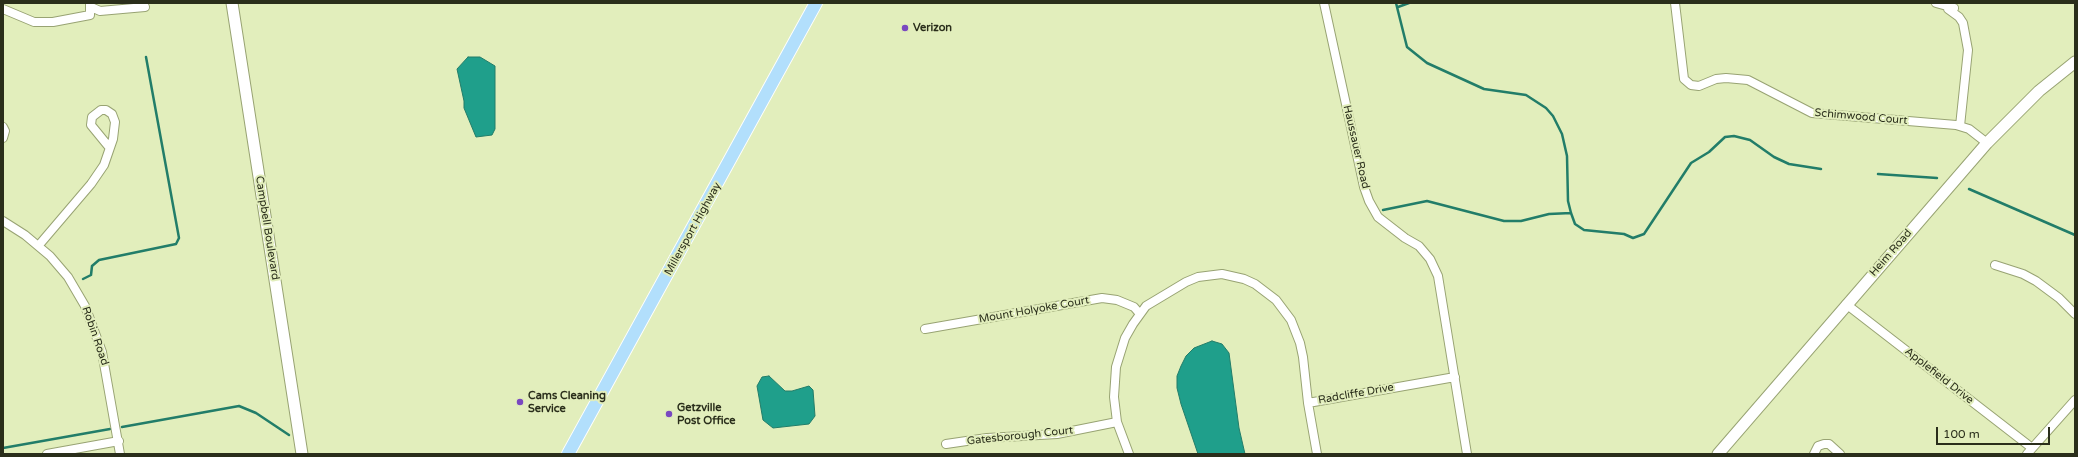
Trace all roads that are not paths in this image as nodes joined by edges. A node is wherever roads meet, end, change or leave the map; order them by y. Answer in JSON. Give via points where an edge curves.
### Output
{"nodes":[{"id":1,"x":232,"y":3,"type":"edge"},
{"id":2,"x":816,"y":3,"type":"edge"},
{"id":3,"x":1324,"y":3,"type":"edge"},
{"id":4,"x":1675,"y":3,"type":"edge"},
{"id":5,"x":1936,"y":3,"type":"edge"},
{"id":6,"x":1954,"y":5,"type":"edge"},
{"id":7,"x":145,"y":7,"type":"dead end"},
{"id":8,"x":90,"y":8,"type":"edge"},
{"id":9,"x":3,"y":10,"type":"edge"},
{"id":10,"x":2075,"y":62,"type":"edge"},
{"id":11,"x":1960,"y":126,"type":"junction"},
{"id":12,"x":3,"y":127,"type":"edge"},
{"id":13,"x":3,"y":138,"type":"edge"},
{"id":14,"x":1987,"y":143,"type":"junction"},
{"id":15,"x":109,"y":147,"type":"dead end"},
{"id":16,"x":3,"y":221,"type":"edge"},
{"id":17,"x":39,"y":245,"type":"junction"},
{"id":18,"x":1995,"y":265,"type":"dead end"},
{"id":19,"x":1846,"y":304,"type":"junction"},
{"id":20,"x":1140,"y":314,"type":"junction"},
{"id":21,"x":2075,"y":314,"type":"edge"},
{"id":22,"x":925,"y":330,"type":"dead end"},
{"id":23,"x":1455,"y":377,"type":"junction"},
{"id":24,"x":2075,"y":400,"type":"edge"},
{"id":25,"x":1308,"y":403,"type":"junction"},
{"id":26,"x":1118,"y":422,"type":"junction"},
{"id":27,"x":119,"y":441,"type":"junction"},
{"id":28,"x":946,"y":444,"type":"dead end"},
{"id":29,"x":2030,"y":451,"type":"edge"},
{"id":30,"x":47,"y":454,"type":"edge"},
{"id":31,"x":120,"y":454,"type":"edge"},
{"id":32,"x":302,"y":454,"type":"edge"},
{"id":33,"x":568,"y":454,"type":"edge"},
{"id":34,"x":1129,"y":454,"type":"edge"},
{"id":35,"x":1317,"y":454,"type":"edge"},
{"id":36,"x":1467,"y":454,"type":"edge"},
{"id":37,"x":1718,"y":454,"type":"edge"},
{"id":38,"x":1814,"y":454,"type":"edge"},
{"id":39,"x":1840,"y":454,"type":"edge"}],
"edges":[{"from":1,"to":32,"type":"street","name":"Campbell Boulevard"},
{"from":2,"to":33,"type":"main road","name":"Millersport Highway"},
{"from":3,"to":23,"type":"street","name":"Haussauer Road","via":[[1364,188],[1378,217],[1419,246],[1430,259],[1438,276]]},
{"from":4,"to":11,"type":"street","name":"Schimwood Court","via":[[1684,79],[1691,86],[1699,86],[1716,79],[1748,80],[1812,113]]},
{"from":5,"to":6,"type":"street"},
{"from":6,"to":11,"type":"street","via":[[1948,9],[1963,23],[1968,50]]},
{"from":7,"to":8,"type":"street","via":[[100,11]]},
{"from":8,"to":9,"type":"street","via":[[53,22],[34,22]]},
{"from":10,"to":14,"type":"street","name":"Heim Road","via":[[2039,91]]},
{"from":11,"to":14,"type":"street"},
{"from":12,"to":13,"type":"street"},
{"from":14,"to":19,"type":"street","name":"Heim Road"},
{"from":15,"to":17,"type":"street","via":[[100,174]]},
{"from":16,"to":17,"type":"street","name":"Robin Road"},
{"from":17,"to":27,"type":"street","name":"Robin Road","via":[[68,277],[91,320],[108,375]]},
{"from":18,"to":21,"type":"street","via":[[2036,281]]},
{"from":19,"to":29,"type":"street","name":"Applefield Drive"},
{"from":19,"to":37,"type":"street","name":"Heim Road"},
{"from":20,"to":22,"type":"street","name":"Mount Holyoke Court","via":[[1134,307],[1117,300],[1102,298]]},
{"from":20,"to":25,"type":"street","via":[[1146,306],[1198,277],[1222,274],[1256,284],[1276,300],[1296,329],[1303,357]]},
{"from":20,"to":26,"type":"street","via":[[1125,338],[1116,367],[1114,397]]},
{"from":23,"to":25,"type":"street","name":"Radcliffe Drive"},
{"from":23,"to":36,"type":"street","name":"Haussauer Road"},
{"from":24,"to":29,"type":"street"},
{"from":25,"to":35,"type":"street","name":"Radcliffe Drive"},
{"from":26,"to":28,"type":"street","name":"Gatesborough Court","via":[[1057,434],[988,438]]},
{"from":26,"to":34,"type":"street"},
{"from":27,"to":30,"type":"street"},
{"from":27,"to":31,"type":"street","name":"Robin Road"},
{"from":38,"to":39,"type":"street","via":[[1818,446],[1829,444]]}]}
